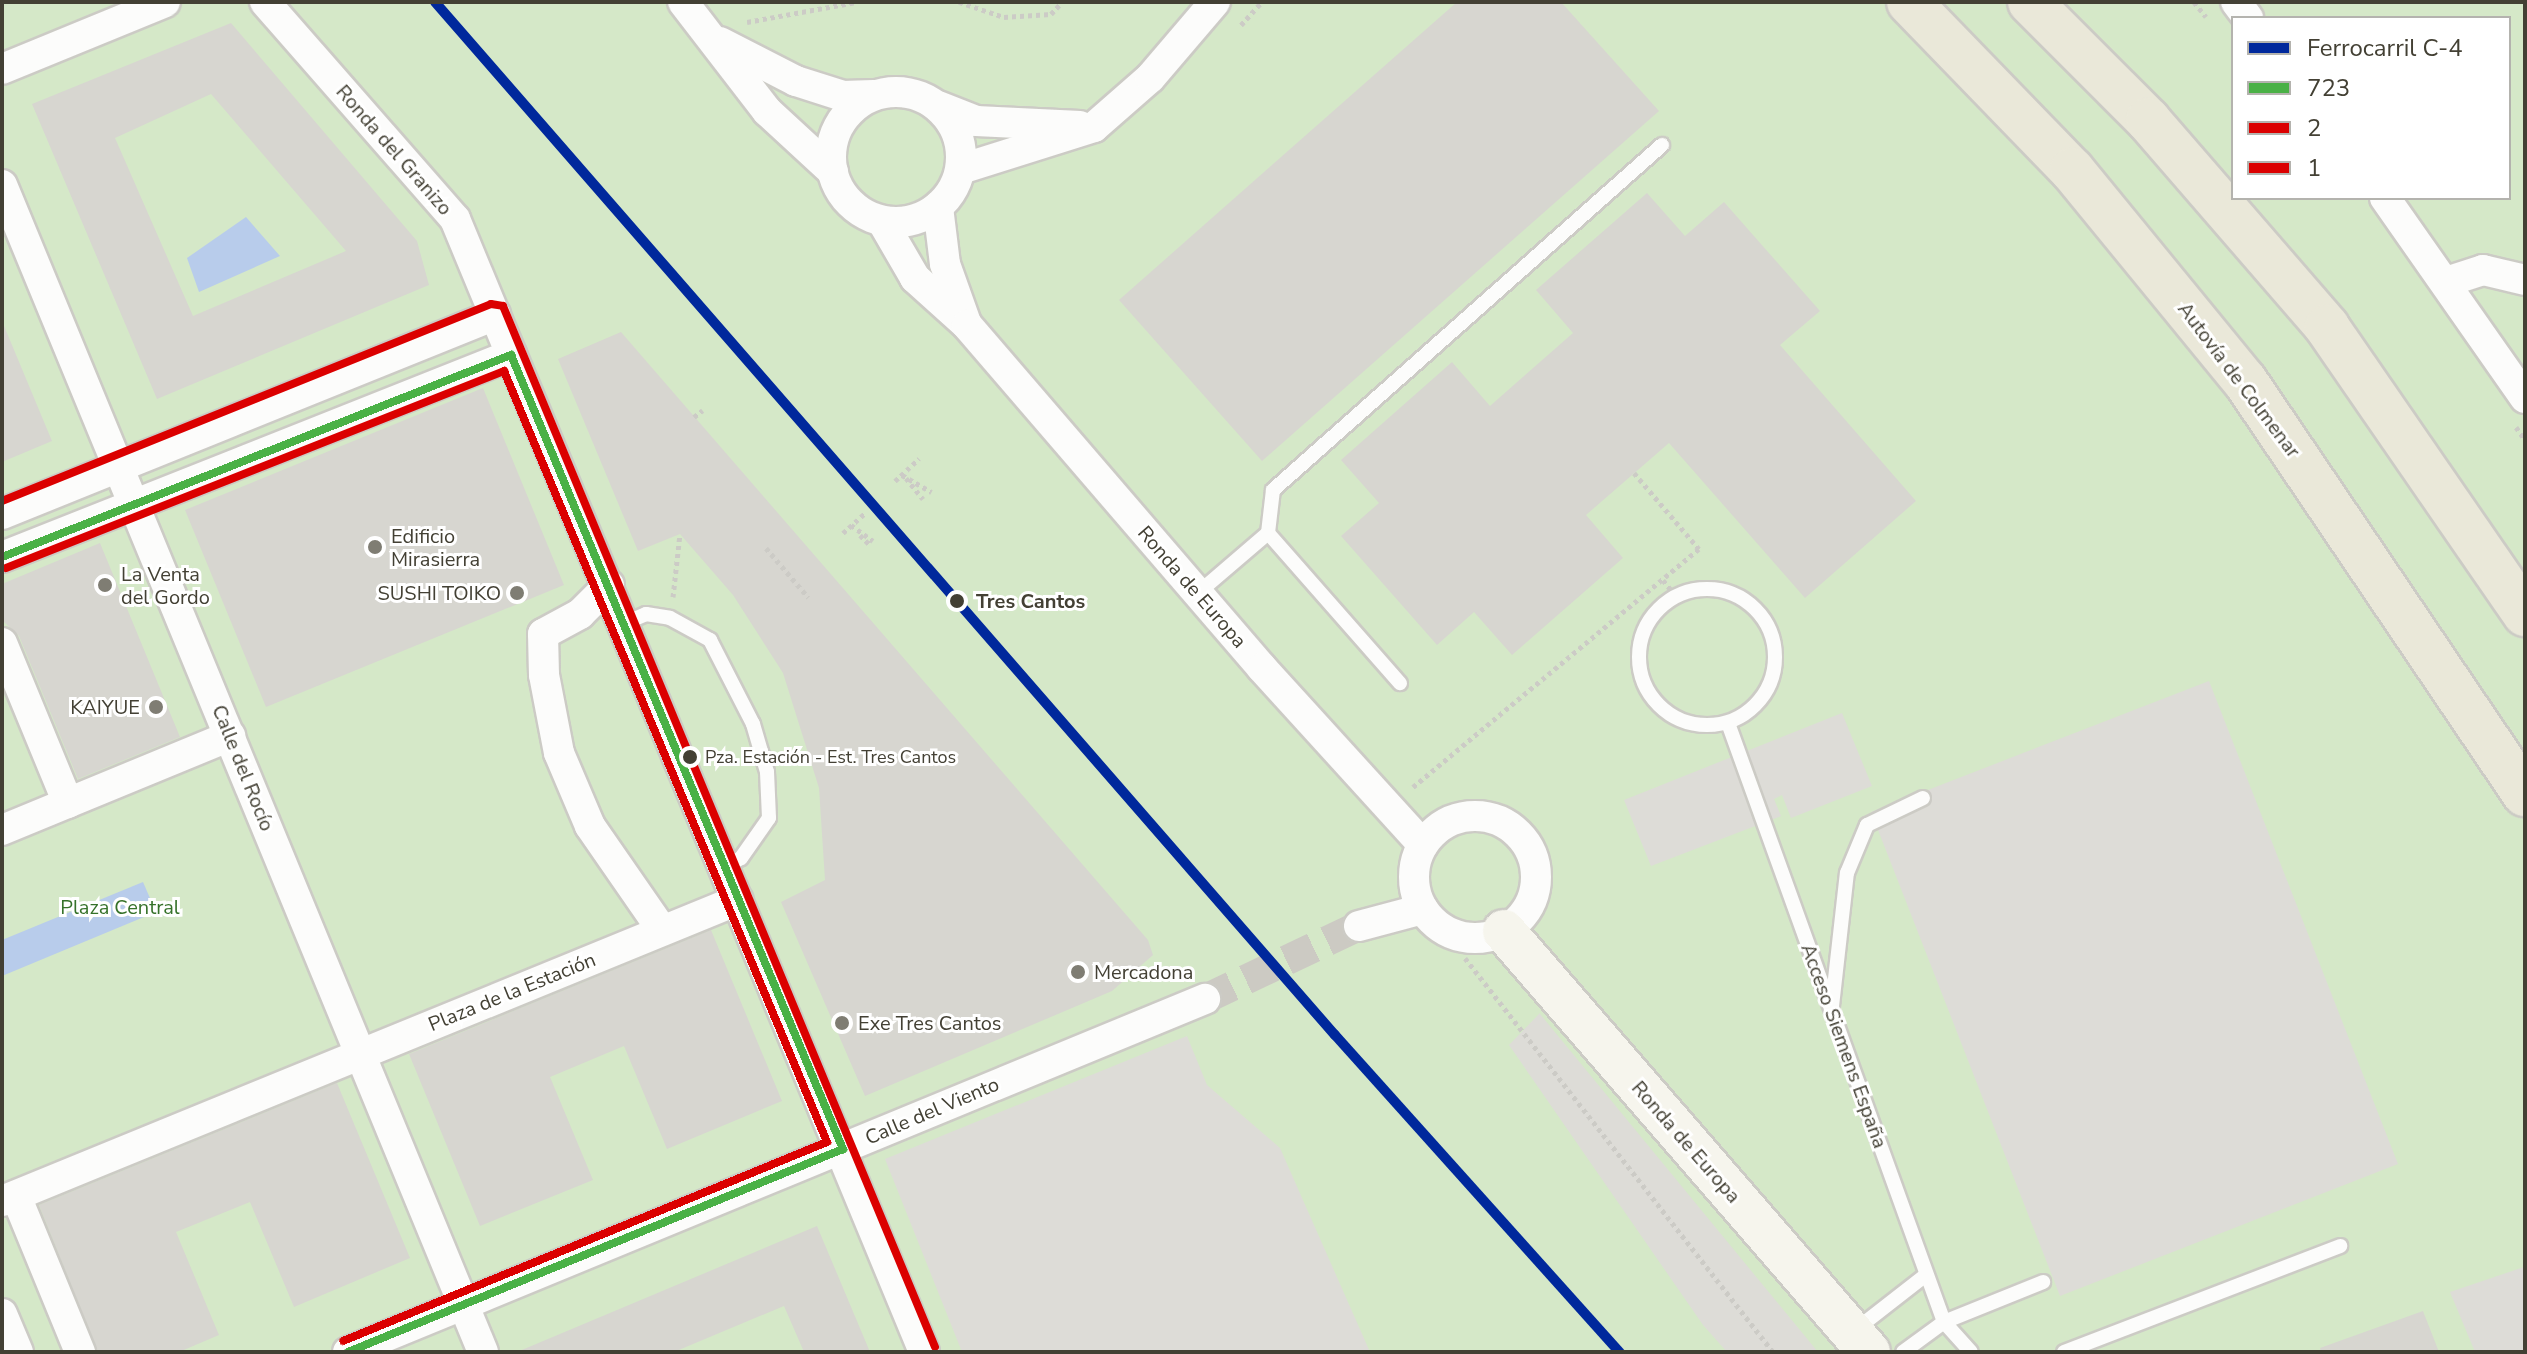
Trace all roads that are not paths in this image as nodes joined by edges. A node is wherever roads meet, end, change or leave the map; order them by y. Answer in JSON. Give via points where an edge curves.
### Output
{"nodes":[{"id":1,"x":165,"y":2,"type":"edge"},
{"id":2,"x":265,"y":2,"type":"edge"},
{"id":3,"x":683,"y":2,"type":"edge"},
{"id":4,"x":1215,"y":2,"type":"edge"},
{"id":5,"x":1909,"y":2,"type":"edge"},
{"id":6,"x":2030,"y":2,"type":"edge"},
{"id":7,"x":714,"y":38,"type":"junction"},
{"id":8,"x":2,"y":69,"type":"edge"},
{"id":9,"x":874,"y":95,"type":"junction"},
{"id":10,"x":938,"y":106,"type":"junction"},
{"id":11,"x":1094,"y":127,"type":"junction"},
{"id":12,"x":1662,"y":145,"type":"dead end"},
{"id":13,"x":961,"y":169,"type":"junction"},
{"id":14,"x":833,"y":172,"type":"junction"},
{"id":15,"x":2,"y":185,"type":"edge"},
{"id":16,"x":2386,"y":200,"type":"edge"},
{"id":17,"x":938,"y":207,"type":"junction"},
{"id":18,"x":882,"y":221,"type":"junction"},
{"id":19,"x":2525,"y":280,"type":"edge"},
{"id":20,"x":2446,"y":282,"type":"junction"},
{"id":21,"x":495,"y":315,"type":"junction"},
{"id":22,"x":967,"y":325,"type":"junction"},
{"id":23,"x":511,"y":355,"type":"junction"},
{"id":24,"x":2525,"y":398,"type":"edge"},
{"id":25,"x":118,"y":466,"type":"junction"},
{"id":26,"x":133,"y":502,"type":"junction"},
{"id":27,"x":2,"y":514,"type":"edge"},
{"id":28,"x":1268,"y":533,"type":"junction"},
{"id":29,"x":2,"y":557,"type":"edge"},
{"id":30,"x":609,"y":585,"type":"junction"},
{"id":31,"x":1198,"y":593,"type":"junction"},
{"id":32,"x":2525,"y":614,"type":"edge"},
{"id":33,"x":625,"y":623,"type":"junction"},
{"id":34,"x":2,"y":643,"type":"edge"},
{"id":35,"x":1400,"y":683,"type":"dead end"},
{"id":36,"x":1728,"y":723,"type":"junction"},
{"id":37,"x":230,"y":736,"type":"junction"},
{"id":38,"x":2493,"y":745,"type":"junction"},
{"id":39,"x":2525,"y":794,"type":"edge"},
{"id":40,"x":1923,"y":798,"type":"dead end"},
{"id":41,"x":68,"y":803,"type":"junction"},
{"id":42,"x":2525,"y":822,"type":"edge"},
{"id":43,"x":2,"y":830,"type":"edge"},
{"id":44,"x":1423,"y":845,"type":"junction"},
{"id":45,"x":724,"y":867,"type":"junction"},
{"id":46,"x":738,"y":900,"type":"junction"},
{"id":47,"x":1423,"y":909,"type":"junction"},
{"id":48,"x":1359,"y":926,"type":"tunnel mouth"},
{"id":49,"x":662,"y":930,"type":"junction"},
{"id":50,"x":1504,"y":931,"type":"junction"},
{"id":51,"x":1205,"y":999,"type":"tunnel mouth"},
{"id":52,"x":1832,"y":1010,"type":"junction"},
{"id":53,"x":361,"y":1054,"type":"junction"},
{"id":54,"x":843,"y":1149,"type":"junction"},
{"id":55,"x":9,"y":1198,"type":"edge"},
{"id":56,"x":2340,"y":1246,"type":"dead end"},
{"id":57,"x":1926,"y":1275,"type":"junction"},
{"id":58,"x":2043,"y":1282,"type":"dead end"},
{"id":59,"x":465,"y":1304,"type":"junction"},
{"id":60,"x":2,"y":1314,"type":"edge"},
{"id":61,"x":1944,"y":1322,"type":"junction"},
{"id":62,"x":1860,"y":1343,"type":"edge"},
{"id":63,"x":18,"y":1352,"type":"edge"},
{"id":64,"x":80,"y":1352,"type":"edge"},
{"id":65,"x":348,"y":1352,"type":"edge"},
{"id":66,"x":483,"y":1352,"type":"edge"},
{"id":67,"x":924,"y":1352,"type":"edge"},
{"id":68,"x":1903,"y":1352,"type":"edge"},
{"id":69,"x":1971,"y":1352,"type":"edge"},
{"id":70,"x":2064,"y":1352,"type":"edge"}],
"edges":[{"from":1,"to":8,"type":"street"},
{"from":2,"to":21,"type":"street","name":"Ronda del Granizo","via":[[455,219]]},
{"from":3,"to":7,"type":"street"},
{"from":4,"to":11,"type":"street","via":[[1150,78]]},
{"from":5,"to":38,"type":"highway","name":"Autovía de Colmenar","via":[[2072,170],[2245,381]]},
{"from":6,"to":32,"type":"highway","via":[[2148,120],[2327,327]]},
{"from":7,"to":9,"type":"street","via":[[796,81],[843,96]]},
{"from":7,"to":14,"type":"street","via":[[767,111]]},
{"from":9,"to":10,"type":"street","via":[[919,95]]},
{"from":9,"to":14,"type":"street","via":[[857,104],[834,134]]},
{"from":10,"to":11,"type":"street","via":[[976,121]]},
{"from":10,"to":13,"type":"street","via":[[958,134]]},
{"from":11,"to":13,"type":"street"},
{"from":12,"to":28,"type":"lane","via":[[1273,490]]},
{"from":13,"to":17,"type":"street"},
{"from":14,"to":18,"type":"street","via":[[851,203]]},
{"from":15,"to":25,"type":"street","name":"Calle del Rocío"},
{"from":16,"to":20,"type":"street"},
{"from":17,"to":18,"type":"street","via":[[921,217]]},
{"from":17,"to":22,"type":"street","name":"Ronda de Europa","via":[[945,264]]},
{"from":18,"to":22,"type":"street","name":"Ronda de Europa","via":[[915,278]]},
{"from":19,"to":20,"type":"street","via":[[2483,270]]},
{"from":20,"to":24,"type":"street"},
{"from":21,"to":23,"type":"street","name":"Ronda del Granizo"},
{"from":21,"to":25,"type":"street"},
{"from":22,"to":31,"type":"street","name":"Ronda de Europa"},
{"from":23,"to":26,"type":"street"},
{"from":23,"to":30,"type":"street"},
{"from":25,"to":26,"type":"street","name":"Calle del Rocío"},
{"from":25,"to":27,"type":"street"},
{"from":26,"to":29,"type":"street"},
{"from":26,"to":37,"type":"street","name":"Calle del Rocío"},
{"from":28,"to":31,"type":"lane"},
{"from":28,"to":35,"type":"lane"},
{"from":30,"to":33,"type":"street"},
{"from":30,"to":49,"type":"street","via":[[580,614],[543,634],[544,675],[559,753],[590,826]]},
{"from":31,"to":44,"type":"street","name":"Ronda de Europa"},
{"from":33,"to":45,"type":"street"},
{"from":33,"to":45,"type":"lane","via":[[646,614],[670,618],[710,640],[753,724],[767,772],[769,818],[741,858]]},
{"from":34,"to":41,"type":"street"},
{"from":36,"to":36,"type":"lane","via":[[1764,695],[1776,663],[1771,632],[1756,609],[1735,595],[1707,589],[1676,596],[1655,612],[1642,635],[1639,667],[1650,696],[1673,717],[1702,726]]},
{"from":36,"to":52,"type":"lane","name":"Acceso Siemens España"},
{"from":37,"to":41,"type":"street"},
{"from":37,"to":53,"type":"street","name":"Calle del Rocío"},
{"from":38,"to":39,"type":"highway","name":"Autovía de Colmenar"},
{"from":38,"to":42,"type":"highway"},
{"from":40,"to":52,"type":"lane","via":[[1867,825],[1847,873]]},
{"from":41,"to":43,"type":"street"},
{"from":44,"to":47,"type":"street","via":[[1414,877]]},
{"from":44,"to":50,"type":"street","via":[[1454,819],[1474,815],[1513,828],[1535,862],[1537,882],[1520,919]]},
{"from":45,"to":46,"type":"street"},
{"from":46,"to":49,"type":"street","name":"Plaza de la Estación"},
{"from":46,"to":54,"type":"street"},
{"from":47,"to":48,"type":"street"},
{"from":47,"to":50,"type":"street","via":[[1435,923],[1468,938]]},
{"from":49,"to":53,"type":"street","name":"Plaza de la Estación"},
{"from":50,"to":62,"type":"street","name":"Ronda de Europa"},
{"from":51,"to":54,"type":"street","name":"Calle del Viento"},
{"from":52,"to":57,"type":"lane","name":"Acceso Siemens España"},
{"from":53,"to":55,"type":"street"},
{"from":53,"to":59,"type":"street","name":"Calle del Rocío"},
{"from":54,"to":59,"type":"street","name":"Calle del Viento"},
{"from":54,"to":67,"type":"street"},
{"from":55,"to":64,"type":"street"},
{"from":56,"to":70,"type":"lane"},
{"from":57,"to":61,"type":"lane","name":"Acceso Siemens España"},
{"from":57,"to":62,"type":"lane"},
{"from":58,"to":61,"type":"lane"},
{"from":59,"to":65,"type":"street","name":"Calle del Viento"},
{"from":59,"to":66,"type":"street","name":"Calle del Rocío"},
{"from":60,"to":63,"type":"street"},
{"from":61,"to":68,"type":"lane"},
{"from":61,"to":69,"type":"lane"}]}
